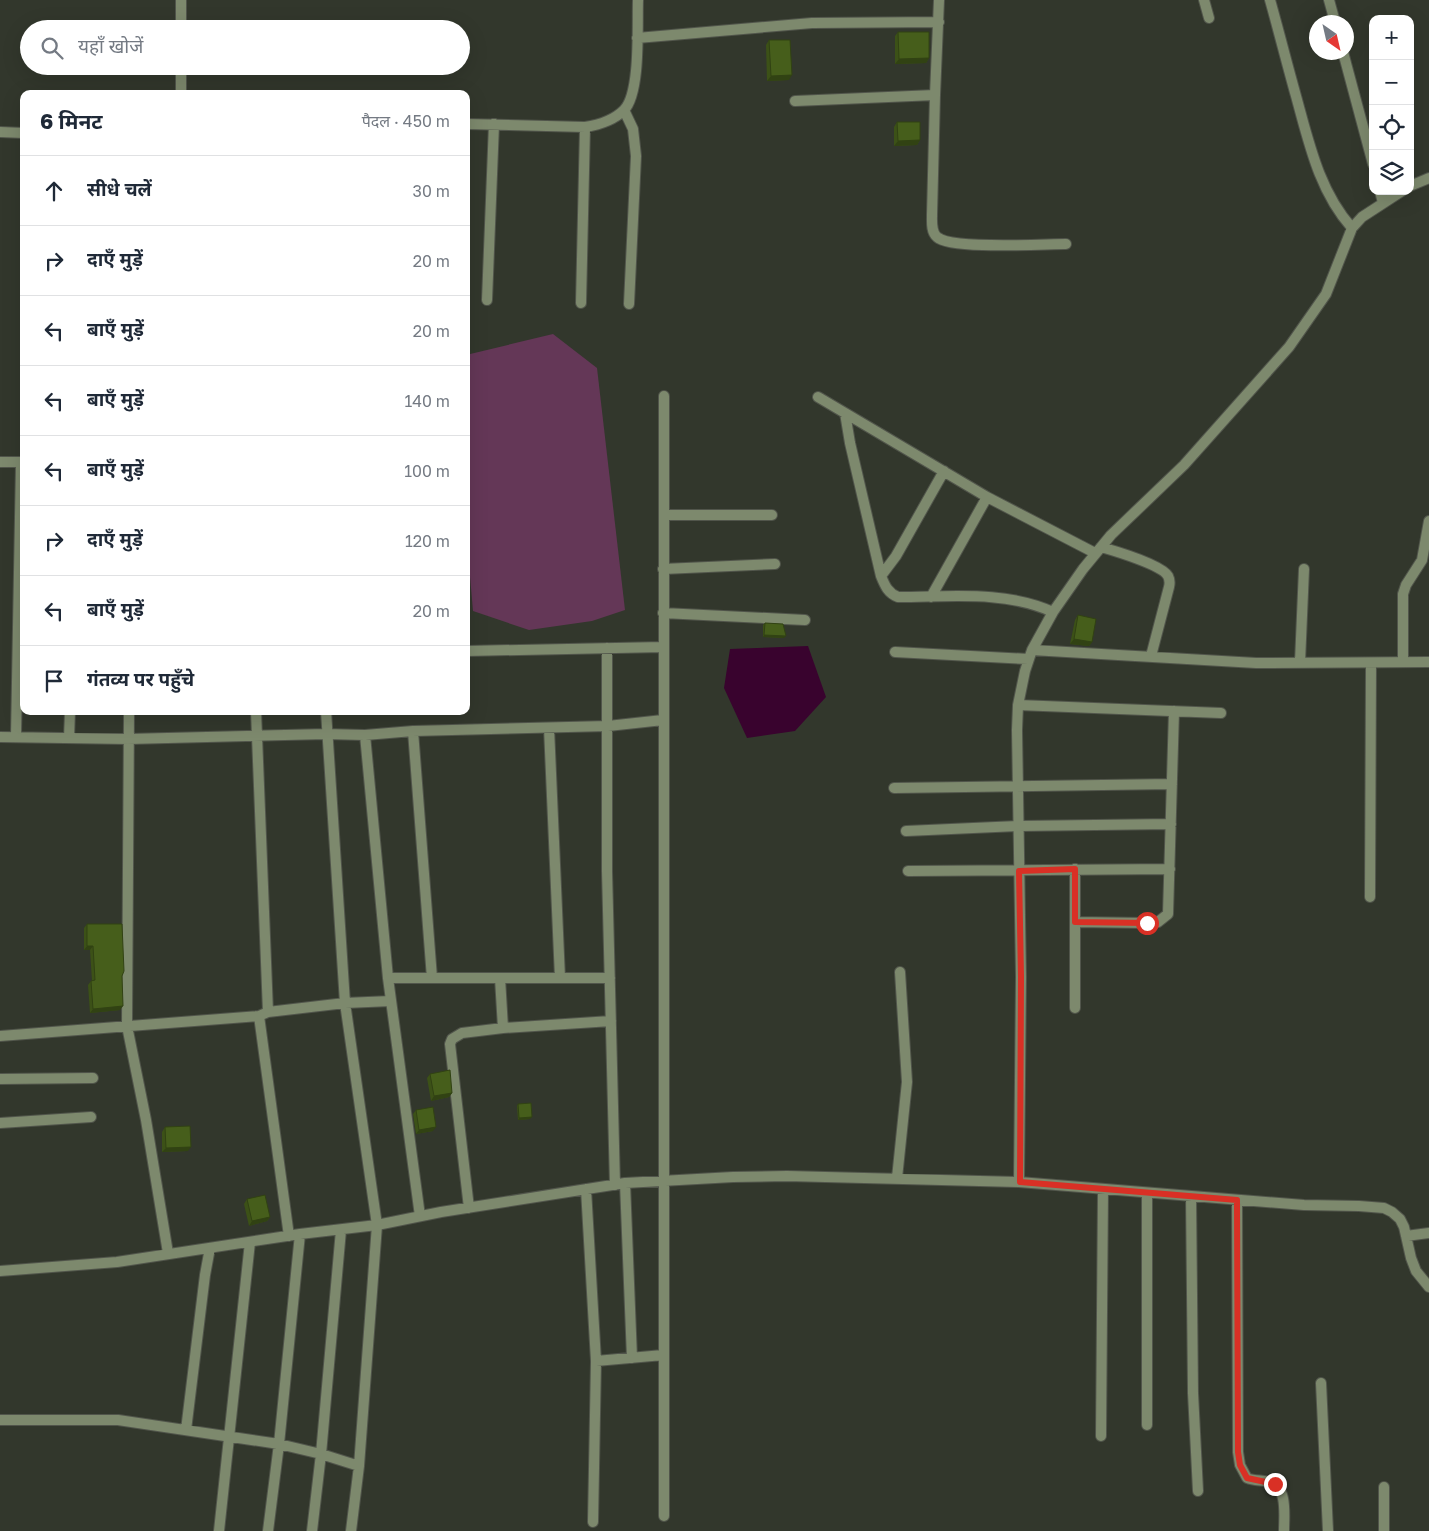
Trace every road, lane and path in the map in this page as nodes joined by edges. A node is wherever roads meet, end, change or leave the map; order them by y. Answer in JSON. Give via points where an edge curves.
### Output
{"nodes":[{"id":1,"x":181,"y":0,"type":"edge"},
{"id":2,"x":638,"y":0,"type":"edge"},
{"id":3,"x":939,"y":0,"type":"edge"},
{"id":4,"x":1204,"y":0,"type":"edge"},
{"id":5,"x":1270,"y":0,"type":"edge"},
{"id":6,"x":1329,"y":0,"type":"edge"},
{"id":7,"x":1333,"y":15,"type":"edge"},
{"id":8,"x":1208,"y":18,"type":"dead end"},
{"id":9,"x":181,"y":20,"type":"edge"},
{"id":10,"x":939,"y":22,"type":"junction"},
{"id":11,"x":637,"y":38,"type":"junction"},
{"id":12,"x":1345,"y":60,"type":"edge"},
{"id":13,"x":181,"y":75,"type":"edge"},
{"id":14,"x":181,"y":90,"type":"edge"},
{"id":15,"x":935,"y":95,"type":"junction"},
{"id":16,"x":795,"y":101,"type":"dead end"},
{"id":17,"x":624,"y":110,"type":"junction"},
{"id":18,"x":470,"y":124,"type":"edge"},
{"id":19,"x":494,"y":124,"type":"junction"},
{"id":20,"x":585,"y":127,"type":"junction"},
{"id":21,"x":0,"y":132,"type":"edge"},
{"id":22,"x":20,"y":133,"type":"edge"},
{"id":23,"x":1369,"y":150,"type":"edge"},
{"id":24,"x":1429,"y":178,"type":"edge"},
{"id":25,"x":1414,"y":184,"type":"edge"},
{"id":26,"x":1381,"y":195,"type":"edge"},
{"id":27,"x":1396,"y":195,"type":"edge"},
{"id":28,"x":1384,"y":203,"type":"junction"},
{"id":29,"x":1352,"y":228,"type":"junction"},
{"id":30,"x":1066,"y":244,"type":"dead end"},
{"id":31,"x":487,"y":300,"type":"dead end"},
{"id":32,"x":581,"y":303,"type":"dead end"},
{"id":33,"x":629,"y":304,"type":"dead end"},
{"id":34,"x":664,"y":396,"type":"dead end"},
{"id":35,"x":818,"y":396,"type":"dead end"},
{"id":36,"x":845,"y":413,"type":"junction"},
{"id":37,"x":0,"y":462,"type":"edge"},
{"id":38,"x":20,"y":462,"type":"edge"},
{"id":39,"x":944,"y":472,"type":"junction"},
{"id":40,"x":987,"y":497,"type":"junction"},
{"id":41,"x":664,"y":515,"type":"junction"},
{"id":42,"x":772,"y":515,"type":"dead end"},
{"id":43,"x":1429,"y":521,"type":"edge"},
{"id":44,"x":1098,"y":550,"type":"junction"},
{"id":45,"x":20,"y":554,"type":"edge"},
{"id":46,"x":775,"y":564,"type":"dead end"},
{"id":47,"x":663,"y":568,"type":"junction"},
{"id":48,"x":1304,"y":569,"type":"dead end"},
{"id":49,"x":881,"y":576,"type":"junction"},
{"id":50,"x":931,"y":597,"type":"junction"},
{"id":51,"x":1053,"y":612,"type":"junction"},
{"id":52,"x":663,"y":613,"type":"junction"},
{"id":53,"x":805,"y":620,"type":"dead end"},
{"id":54,"x":663,"y":647,"type":"junction"},
{"id":55,"x":607,"y":648,"type":"junction"},
{"id":56,"x":470,"y":651,"type":"edge"},
{"id":57,"x":895,"y":652,"type":"dead end"},
{"id":58,"x":1030,"y":654,"type":"junction"},
{"id":59,"x":1151,"y":656,"type":"junction"},
{"id":60,"x":1300,"y":662,"type":"junction"},
{"id":61,"x":1371,"y":662,"type":"junction"},
{"id":62,"x":1403,"y":662,"type":"junction"},
{"id":63,"x":1429,"y":662,"type":"edge"},
{"id":64,"x":1018,"y":705,"type":"junction"},
{"id":65,"x":1174,"y":711,"type":"junction"},
{"id":66,"x":1221,"y":713,"type":"dead end"},
{"id":67,"x":70,"y":715,"type":"edge"},
{"id":68,"x":129,"y":715,"type":"edge"},
{"id":69,"x":256,"y":715,"type":"edge"},
{"id":70,"x":326,"y":715,"type":"edge"},
{"id":71,"x":663,"y":720,"type":"junction"},
{"id":72,"x":608,"y":726,"type":"junction"},
{"id":73,"x":549,"y":728,"type":"junction"},
{"id":74,"x":413,"y":731,"type":"junction"},
{"id":75,"x":326,"y":734,"type":"junction"},
{"id":76,"x":365,"y":735,"type":"junction"},
{"id":77,"x":257,"y":736,"type":"junction"},
{"id":78,"x":0,"y":737,"type":"edge"},
{"id":79,"x":16,"y":737,"type":"junction"},
{"id":80,"x":69,"y":738,"type":"junction"},
{"id":81,"x":128,"y":739,"type":"junction"},
{"id":82,"x":1172,"y":784,"type":"junction"},
{"id":83,"x":1018,"y":786,"type":"junction"},
{"id":84,"x":894,"y":788,"type":"dead end"},
{"id":85,"x":1171,"y":824,"type":"junction"},
{"id":86,"x":1018,"y":826,"type":"junction"},
{"id":87,"x":906,"y":831,"type":"dead end"},
{"id":88,"x":1075,"y":869,"type":"junction"},
{"id":89,"x":1170,"y":869,"type":"junction"},
{"id":90,"x":908,"y":871,"type":"dead end"},
{"id":91,"x":1019,"y":871,"type":"junction"},
{"id":92,"x":1370,"y":897,"type":"dead end"},
{"id":93,"x":1075,"y":922,"type":"junction"},
{"id":94,"x":900,"y":972,"type":"dead end"},
{"id":95,"x":388,"y":978,"type":"junction"},
{"id":96,"x":432,"y":978,"type":"junction"},
{"id":97,"x":500,"y":978,"type":"junction"},
{"id":98,"x":560,"y":978,"type":"junction"},
{"id":99,"x":610,"y":978,"type":"junction"},
{"id":100,"x":391,"y":1001,"type":"junction"},
{"id":101,"x":345,"y":1003,"type":"junction"},
{"id":102,"x":1074,"y":1008,"type":"dead end"},
{"id":103,"x":264,"y":1014,"type":"junction"},
{"id":104,"x":611,"y":1021,"type":"junction"},
{"id":105,"x":127,"y":1026,"type":"junction"},
{"id":106,"x":504,"y":1028,"type":"junction"},
{"id":107,"x":0,"y":1036,"type":"edge"},
{"id":108,"x":93,"y":1078,"type":"dead end"},
{"id":109,"x":0,"y":1080,"type":"edge"},
{"id":110,"x":91,"y":1118,"type":"dead end"},
{"id":111,"x":0,"y":1124,"type":"edge"},
{"id":112,"x":897,"y":1178,"type":"junction"},
{"id":113,"x":663,"y":1182,"type":"junction"},
{"id":114,"x":1020,"y":1182,"type":"junction"},
{"id":115,"x":620,"y":1184,"type":"junction"},
{"id":116,"x":586,"y":1189,"type":"junction"},
{"id":117,"x":1103,"y":1189,"type":"junction"},
{"id":118,"x":1147,"y":1193,"type":"junction"},
{"id":119,"x":1191,"y":1196,"type":"junction"},
{"id":120,"x":1237,"y":1200,"type":"junction"},
{"id":121,"x":469,"y":1208,"type":"junction"},
{"id":122,"x":420,"y":1216,"type":"junction"},
{"id":123,"x":377,"y":1225,"type":"junction"},
{"id":124,"x":341,"y":1230,"type":"junction"},
{"id":125,"x":1429,"y":1233,"type":"edge"},
{"id":126,"x":300,"y":1234,"type":"junction"},
{"id":127,"x":289,"y":1236,"type":"junction"},
{"id":128,"x":1406,"y":1236,"type":"junction"},
{"id":129,"x":250,"y":1242,"type":"junction"},
{"id":130,"x":210,"y":1248,"type":"junction"},
{"id":131,"x":168,"y":1253,"type":"junction"},
{"id":132,"x":0,"y":1271,"type":"edge"},
{"id":133,"x":1429,"y":1287,"type":"edge"},
{"id":134,"x":663,"y":1355,"type":"junction"},
{"id":135,"x":632,"y":1358,"type":"junction"},
{"id":136,"x":596,"y":1361,"type":"junction"},
{"id":137,"x":1321,"y":1383,"type":"dead end"},
{"id":138,"x":0,"y":1420,"type":"edge"},
{"id":139,"x":1147,"y":1425,"type":"dead end"},
{"id":140,"x":186,"y":1430,"type":"junction"},
{"id":141,"x":228,"y":1436,"type":"junction"},
{"id":142,"x":1101,"y":1436,"type":"dead end"},
{"id":143,"x":279,"y":1444,"type":"junction"},
{"id":144,"x":321,"y":1454,"type":"junction"},
{"id":145,"x":358,"y":1466,"type":"junction"},
{"id":146,"x":1384,"y":1487,"type":"dead end"},
{"id":147,"x":1198,"y":1490,"type":"dead end"},
{"id":148,"x":664,"y":1516,"type":"dead end"},
{"id":149,"x":593,"y":1522,"type":"dead end"},
{"id":150,"x":219,"y":1531,"type":"edge"},
{"id":151,"x":268,"y":1531,"type":"edge"},
{"id":152,"x":312,"y":1531,"type":"edge"},
{"id":153,"x":351,"y":1531,"type":"edge"},
{"id":154,"x":1284,"y":1531,"type":"edge"},
{"id":155,"x":1328,"y":1531,"type":"edge"},
{"id":156,"x":1384,"y":1531,"type":"edge"}],
"edges":[{"from":1,"to":9,"type":"street"},
{"from":2,"to":11,"type":"street"},
{"from":3,"to":10,"type":"street"},
{"from":4,"to":8,"type":"street"},
{"from":5,"to":29,"type":"street","via":[[1318,174],[1334,205]]},
{"from":6,"to":7,"type":"street"},
{"from":10,"to":11,"type":"street","via":[[812,22]]},
{"from":10,"to":15,"type":"street"},
{"from":11,"to":17,"type":"street","via":[[634,92]]},
{"from":12,"to":23,"type":"street"},
{"from":13,"to":14,"type":"street"},
{"from":15,"to":16,"type":"street"},
{"from":15,"to":30,"type":"street","via":[[932,229],[936,237],[967,244]]},
{"from":17,"to":20,"type":"street"},
{"from":17,"to":33,"type":"street","via":[[632,129],[636,156]]},
{"from":18,"to":19,"type":"street"},
{"from":19,"to":20,"type":"street"},
{"from":19,"to":31,"type":"street"},
{"from":20,"to":32,"type":"street"},
{"from":21,"to":22,"type":"street"},
{"from":24,"to":25,"type":"street"},
{"from":26,"to":28,"type":"street"},
{"from":27,"to":28,"type":"street"},
{"from":28,"to":29,"type":"street","via":[[1362,217]]},
{"from":29,"to":44,"type":"street","via":[[1326,294],[1289,347],[1184,464]]},
{"from":34,"to":41,"type":"street"},
{"from":35,"to":36,"type":"street"},
{"from":36,"to":39,"type":"street"},
{"from":36,"to":49,"type":"street"},
{"from":37,"to":38,"type":"street"},
{"from":39,"to":40,"type":"street"},
{"from":39,"to":49,"type":"street"},
{"from":40,"to":44,"type":"street"},
{"from":40,"to":50,"type":"street"},
{"from":41,"to":42,"type":"street"},
{"from":41,"to":47,"type":"street"},
{"from":43,"to":62,"type":"street","via":[[1422,560],[1403,594]]},
{"from":44,"to":51,"type":"street"},
{"from":44,"to":59,"type":"street","via":[[1154,566],[1169,577]]},
{"from":45,"to":79,"type":"street"},
{"from":46,"to":47,"type":"street"},
{"from":47,"to":52,"type":"street"},
{"from":48,"to":60,"type":"street"},
{"from":49,"to":50,"type":"street","via":[[891,594],[898,597]]},
{"from":50,"to":51,"type":"street","via":[[970,595],[1006,599]]},
{"from":51,"to":58,"type":"street"},
{"from":52,"to":53,"type":"street"},
{"from":52,"to":54,"type":"street"},
{"from":54,"to":55,"type":"street"},
{"from":54,"to":71,"type":"street"},
{"from":55,"to":56,"type":"street"},
{"from":55,"to":72,"type":"street"},
{"from":57,"to":58,"type":"street"},
{"from":58,"to":59,"type":"street"},
{"from":58,"to":64,"type":"street"},
{"from":59,"to":60,"type":"street","via":[[1256,663]]},
{"from":60,"to":61,"type":"street"},
{"from":61,"to":62,"type":"street"},
{"from":61,"to":92,"type":"street"},
{"from":62,"to":63,"type":"street"},
{"from":64,"to":65,"type":"street"},
{"from":64,"to":83,"type":"street"},
{"from":65,"to":66,"type":"street"},
{"from":65,"to":82,"type":"street"},
{"from":67,"to":80,"type":"street"},
{"from":68,"to":81,"type":"street"},
{"from":69,"to":77,"type":"street"},
{"from":70,"to":75,"type":"street"},
{"from":71,"to":72,"type":"street"},
{"from":71,"to":113,"type":"street"},
{"from":72,"to":73,"type":"street"},
{"from":72,"to":99,"type":"street"},
{"from":73,"to":74,"type":"street"},
{"from":73,"to":98,"type":"street"},
{"from":74,"to":76,"type":"street"},
{"from":74,"to":96,"type":"street"},
{"from":75,"to":76,"type":"street"},
{"from":75,"to":77,"type":"street"},
{"from":75,"to":101,"type":"street"},
{"from":76,"to":95,"type":"street"},
{"from":77,"to":81,"type":"street"},
{"from":77,"to":103,"type":"street"},
{"from":78,"to":79,"type":"street"},
{"from":79,"to":80,"type":"street"},
{"from":80,"to":81,"type":"street"},
{"from":81,"to":105,"type":"street"},
{"from":82,"to":83,"type":"street"},
{"from":82,"to":85,"type":"street"},
{"from":83,"to":84,"type":"street"},
{"from":83,"to":86,"type":"street"},
{"from":85,"to":86,"type":"street"},
{"from":85,"to":89,"type":"street"},
{"from":86,"to":87,"type":"street"},
{"from":86,"to":91,"type":"street"},
{"from":88,"to":89,"type":"street"},
{"from":88,"to":91,"type":"street"},
{"from":88,"to":93,"type":"street"},
{"from":89,"to":93,"type":"street","via":[[1169,909],[1165,918],[1158,922]]},
{"from":90,"to":91,"type":"street"},
{"from":91,"to":114,"type":"street"},
{"from":93,"to":102,"type":"street"},
{"from":94,"to":112,"type":"street","via":[[907,1082]]},
{"from":95,"to":96,"type":"street"},
{"from":95,"to":100,"type":"street"},
{"from":96,"to":97,"type":"street"},
{"from":97,"to":98,"type":"street"},
{"from":97,"to":106,"type":"street"},
{"from":98,"to":99,"type":"street"},
{"from":99,"to":104,"type":"street"},
{"from":100,"to":101,"type":"street"},
{"from":100,"to":122,"type":"street"},
{"from":101,"to":103,"type":"street"},
{"from":101,"to":123,"type":"street"},
{"from":103,"to":105,"type":"street"},
{"from":103,"to":127,"type":"street"},
{"from":104,"to":106,"type":"street"},
{"from":104,"to":115,"type":"street"},
{"from":105,"to":107,"type":"street"},
{"from":105,"to":131,"type":"street"},
{"from":106,"to":121,"type":"street","via":[[462,1033],[450,1044]]},
{"from":108,"to":109,"type":"street"},
{"from":110,"to":111,"type":"street"},
{"from":112,"to":113,"type":"street","via":[[788,1176]]},
{"from":112,"to":114,"type":"street"},
{"from":113,"to":115,"type":"street"},
{"from":113,"to":134,"type":"street"},
{"from":114,"to":117,"type":"street"},
{"from":115,"to":116,"type":"street"},
{"from":115,"to":135,"type":"street"},
{"from":116,"to":121,"type":"street"},
{"from":116,"to":136,"type":"street"},
{"from":117,"to":118,"type":"street"},
{"from":117,"to":142,"type":"street"},
{"from":118,"to":119,"type":"street"},
{"from":118,"to":139,"type":"street"},
{"from":119,"to":120,"type":"street"},
{"from":119,"to":147,"type":"street"},
{"from":120,"to":128,"type":"street","via":[[1384,1208],[1400,1219]]},
{"from":120,"to":154,"type":"street","via":[[1240,1465],[1247,1478],[1267,1481],[1279,1488]]},
{"from":121,"to":122,"type":"street"},
{"from":122,"to":123,"type":"street"},
{"from":123,"to":124,"type":"street"},
{"from":123,"to":145,"type":"street"},
{"from":124,"to":126,"type":"street"},
{"from":124,"to":144,"type":"street"},
{"from":125,"to":128,"type":"street"},
{"from":126,"to":127,"type":"street"},
{"from":126,"to":143,"type":"street"},
{"from":127,"to":129,"type":"street"},
{"from":128,"to":133,"type":"street","via":[[1416,1271]]},
{"from":129,"to":130,"type":"street"},
{"from":129,"to":141,"type":"street"},
{"from":130,"to":131,"type":"street"},
{"from":130,"to":140,"type":"street"},
{"from":131,"to":132,"type":"street","via":[[117,1262]]},
{"from":134,"to":135,"type":"street"},
{"from":134,"to":148,"type":"street"},
{"from":135,"to":136,"type":"street"},
{"from":136,"to":149,"type":"street"},
{"from":137,"to":155,"type":"street"},
{"from":138,"to":140,"type":"street","via":[[118,1420]]},
{"from":140,"to":141,"type":"street"},
{"from":141,"to":143,"type":"street"},
{"from":141,"to":150,"type":"street"},
{"from":143,"to":144,"type":"street"},
{"from":143,"to":151,"type":"street"},
{"from":144,"to":145,"type":"street"},
{"from":144,"to":152,"type":"street"},
{"from":145,"to":153,"type":"street"},
{"from":146,"to":156,"type":"street"}]}
